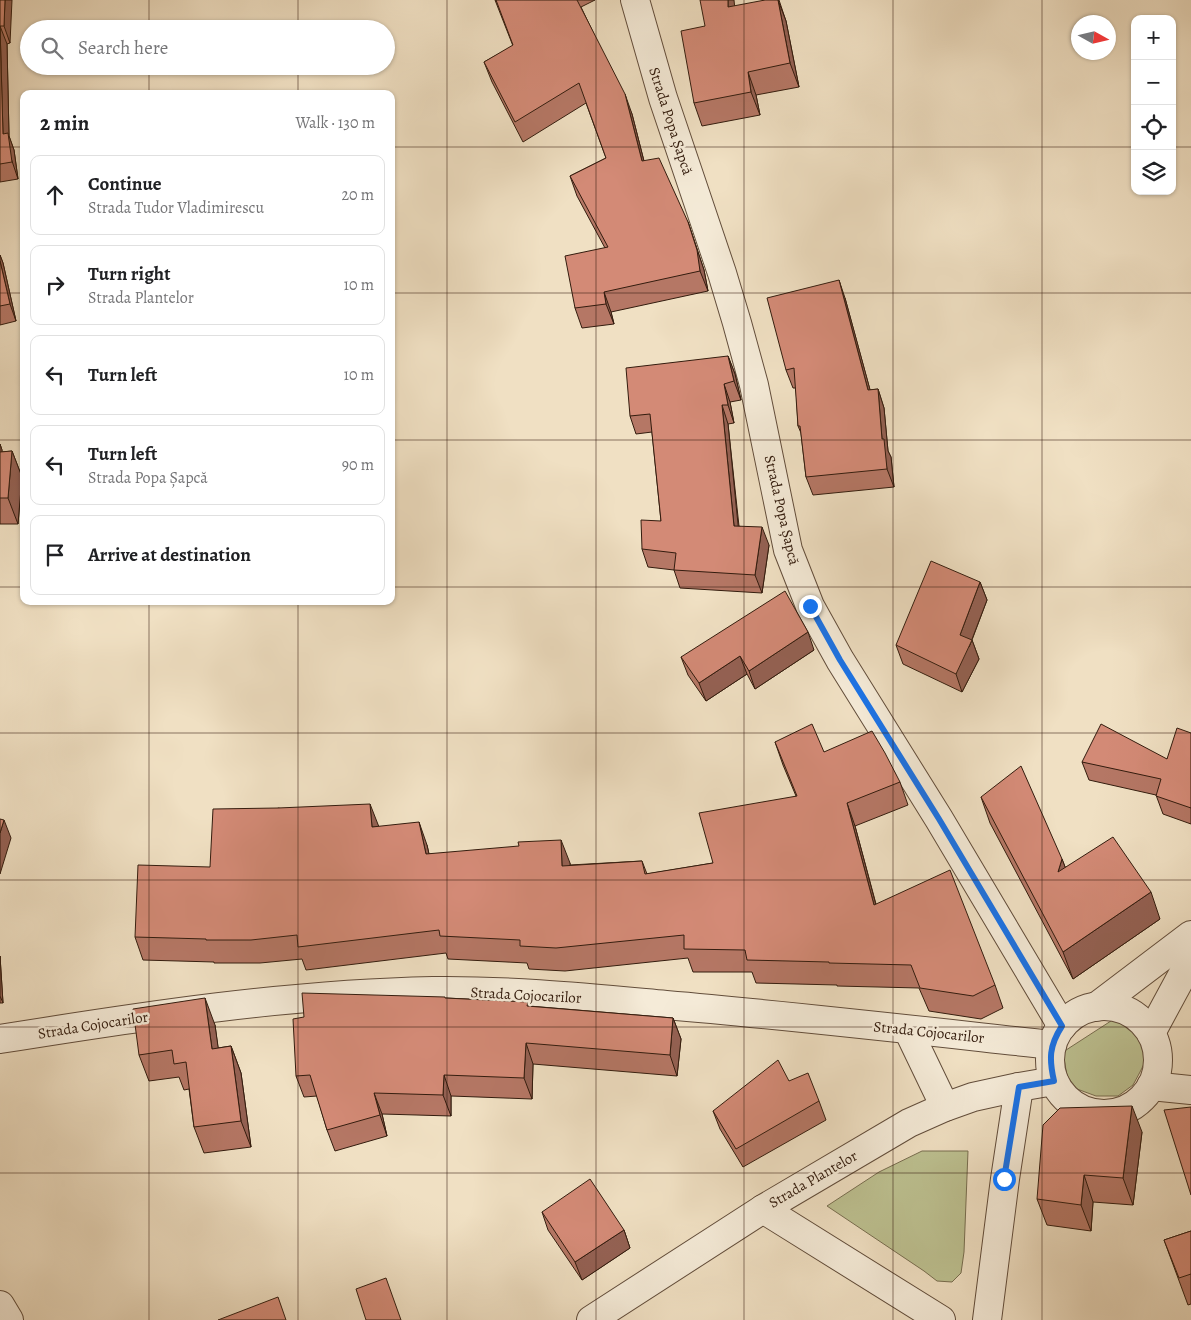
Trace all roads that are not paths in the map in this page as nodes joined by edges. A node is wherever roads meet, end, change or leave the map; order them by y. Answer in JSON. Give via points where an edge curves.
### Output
{"nodes":[{"id":1,"x":636,"y":0,"type":"edge"},
{"id":2,"x":1191,"y":935,"type":"edge"},
{"id":3,"x":1191,"y":959,"type":"edge"},
{"id":4,"x":1096,"y":1007,"type":"junction"},
{"id":5,"x":908,"y":1030,"type":"junction"},
{"id":6,"x":1151,"y":1033,"type":"junction"},
{"id":7,"x":1057,"y":1036,"type":"junction"},
{"id":8,"x":0,"y":1039,"type":"edge"},
{"id":9,"x":1054,"y":1081,"type":"junction"},
{"id":10,"x":1152,"y":1086,"type":"junction"},
{"id":11,"x":1019,"y":1087,"type":"junction"},
{"id":12,"x":1191,"y":1090,"type":"edge"},
{"id":13,"x":945,"y":1107,"type":"junction"},
{"id":14,"x":763,"y":1209,"type":"junction"},
{"id":15,"x":0,"y":1305,"type":"edge"},
{"id":16,"x":9,"y":1320,"type":"edge"},
{"id":17,"x":591,"y":1320,"type":"edge"},
{"id":18,"x":942,"y":1320,"type":"edge"},
{"id":19,"x":987,"y":1320,"type":"edge"}],
"edges":[{"from":1,"to":7,"type":"street","name":"Strada Popa Șapcă","via":[[663,98],[738,323],[788,550],[810,606],[939,819]]},
{"from":2,"to":4,"type":"street"},
{"from":3,"to":6,"type":"street"},
{"from":4,"to":6,"type":"street","via":[[1128,1012]]},
{"from":4,"to":7,"type":"street","via":[[1071,1017]]},
{"from":5,"to":7,"type":"street","name":"Strada Cojocarilor"},
{"from":5,"to":8,"type":"street","name":"Strada Cojocarilor","via":[[592,998],[434,991],[247,1003]]},
{"from":5,"to":13,"type":"street"},
{"from":6,"to":10,"type":"street","via":[[1157,1069]]},
{"from":7,"to":9,"type":"street","via":[[1050,1063]]},
{"from":9,"to":10,"type":"street","via":[[1070,1102],[1093,1114],[1110,1114],[1126,1109],[1141,1100]]},
{"from":9,"to":11,"type":"street","name":"Strada Plantelor"},
{"from":10,"to":12,"type":"street"},
{"from":11,"to":13,"type":"street","name":"Strada Plantelor"},
{"from":11,"to":19,"type":"street"},
{"from":13,"to":14,"type":"street","name":"Strada Plantelor","via":[[909,1123]]},
{"from":14,"to":17,"type":"street","name":"Strada Plantelor"},
{"from":14,"to":18,"type":"street"},
{"from":15,"to":16,"type":"street"}]}
